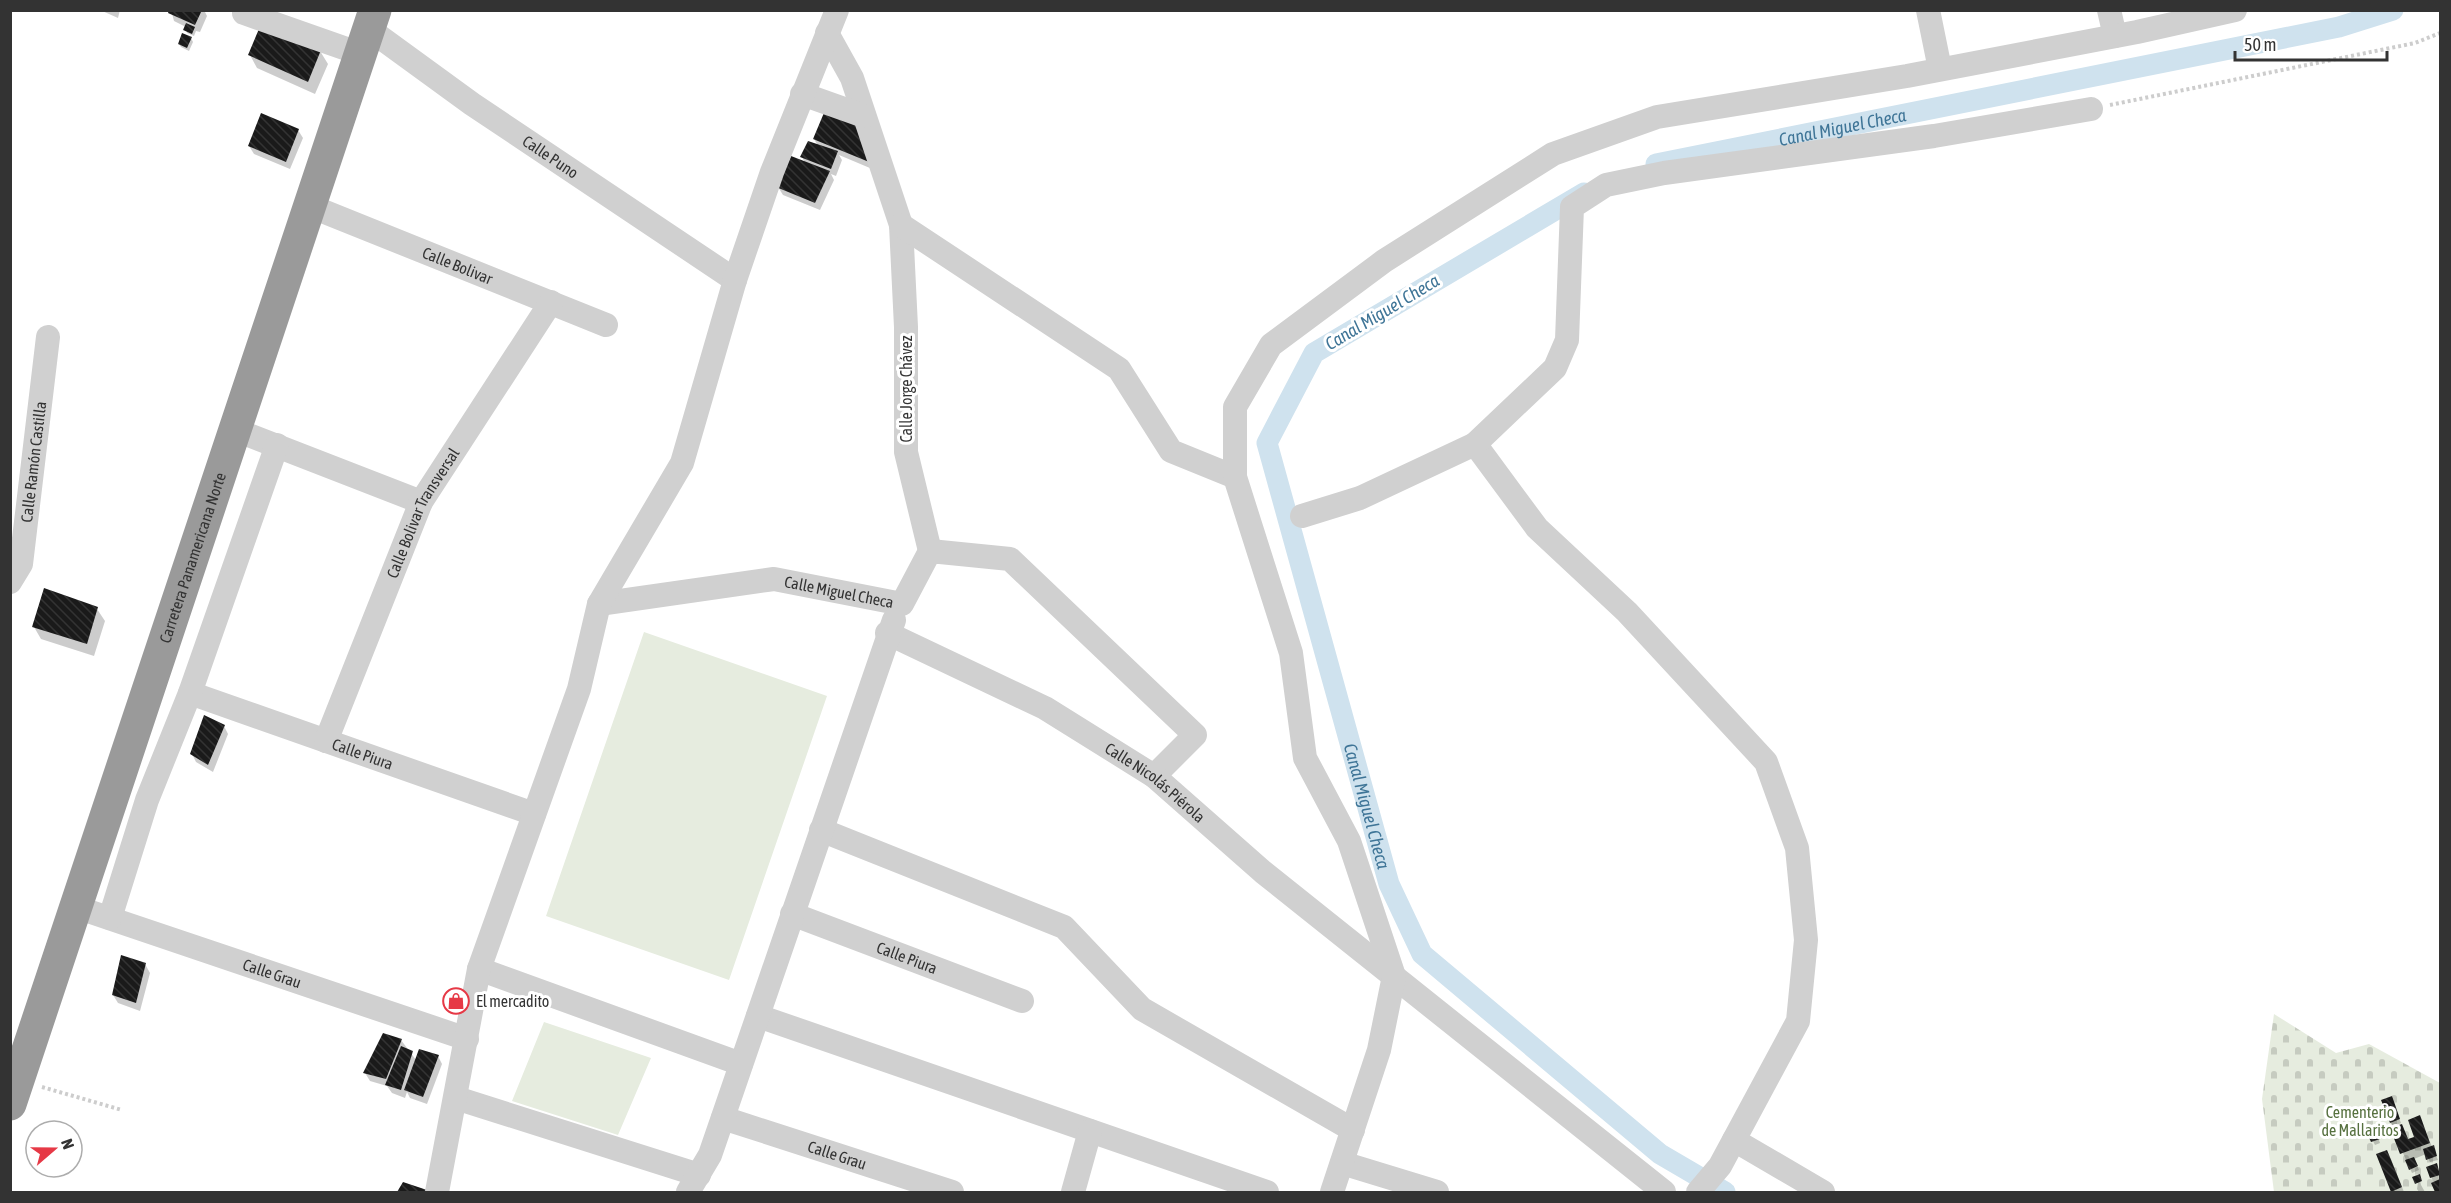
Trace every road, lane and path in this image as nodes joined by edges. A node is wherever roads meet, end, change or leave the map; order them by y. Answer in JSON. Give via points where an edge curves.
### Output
{"nodes":[{"id":1,"x":837,"y":10,"type":"edge"},
{"id":2,"x":1928,"y":10,"type":"edge"},
{"id":3,"x":2109,"y":10,"type":"edge"},
{"id":4,"x":2235,"y":10,"type":"edge"},
{"id":5,"x":244,"y":13,"type":"dead end"},
{"id":6,"x":368,"y":31,"type":"edge"},
{"id":7,"x":827,"y":33,"type":"junction"},
{"id":8,"x":2440,"y":33,"type":"edge"},
{"id":9,"x":2115,"y":36,"type":"junction"},
{"id":10,"x":1940,"y":69,"type":"junction"},
{"id":11,"x":852,"y":78,"type":"junction"},
{"id":12,"x":805,"y":86,"type":"junction"},
{"id":13,"x":2091,"y":109,"type":"joint"},
{"id":14,"x":864,"y":116,"type":"junction"},
{"id":15,"x":310,"y":206,"type":"junction"},
{"id":16,"x":901,"y":225,"type":"junction"},
{"id":17,"x":735,"y":280,"type":"junction"},
{"id":18,"x":551,"y":302,"type":"junction"},
{"id":19,"x":606,"y":325,"type":"dead end"},
{"id":20,"x":48,"y":337,"type":"dead end"},
{"id":21,"x":236,"y":430,"type":"junction"},
{"id":22,"x":1475,"y":444,"type":"junction"},
{"id":23,"x":277,"y":446,"type":"junction"},
{"id":24,"x":1235,"y":477,"type":"junction"},
{"id":25,"x":421,"y":502,"type":"junction"},
{"id":26,"x":1302,"y":516,"type":"dead end"},
{"id":27,"x":930,"y":551,"type":"junction"},
{"id":28,"x":10,"y":582,"type":"edge"},
{"id":29,"x":599,"y":604,"type":"junction"},
{"id":30,"x":902,"y":604,"type":"junction"},
{"id":31,"x":887,"y":633,"type":"junction"},
{"id":32,"x":190,"y":693,"type":"junction"},
{"id":33,"x":326,"y":741,"type":"junction"},
{"id":34,"x":1154,"y":776,"type":"junction"},
{"id":35,"x":534,"y":814,"type":"junction"},
{"id":36,"x":821,"y":830,"type":"junction"},
{"id":37,"x":76,"y":907,"type":"junction"},
{"id":38,"x":792,"y":915,"type":"junction"},
{"id":39,"x":110,"y":918,"type":"junction"},
{"id":40,"x":479,"y":969,"type":"junction"},
{"id":41,"x":1394,"y":976,"type":"junction"},
{"id":42,"x":1022,"y":1001,"type":"dead end"},
{"id":43,"x":758,"y":1016,"type":"junction"},
{"id":44,"x":467,"y":1040,"type":"junction"},
{"id":45,"x":741,"y":1064,"type":"junction"},
{"id":46,"x":16,"y":1073,"type":"edge"},
{"id":47,"x":456,"y":1098,"type":"junction"},
{"id":48,"x":122,"y":1110,"type":"dead end"},
{"id":49,"x":723,"y":1118,"type":"junction"},
{"id":50,"x":1353,"y":1130,"type":"junction"},
{"id":51,"x":1090,"y":1131,"type":"junction"},
{"id":52,"x":1734,"y":1140,"type":"junction"},
{"id":53,"x":1342,"y":1163,"type":"junction"},
{"id":54,"x":693,"y":1184,"type":"edge"},
{"id":55,"x":437,"y":1192,"type":"edge"},
{"id":56,"x":952,"y":1192,"type":"edge"},
{"id":57,"x":1073,"y":1192,"type":"edge"},
{"id":58,"x":1267,"y":1192,"type":"edge"},
{"id":59,"x":1332,"y":1192,"type":"edge"},
{"id":60,"x":1437,"y":1192,"type":"edge"},
{"id":61,"x":1664,"y":1192,"type":"edge"},
{"id":62,"x":1698,"y":1192,"type":"edge"},
{"id":63,"x":1823,"y":1192,"type":"edge"}],
"edges":[{"from":1,"to":7,"type":"street"},
{"from":2,"to":10,"type":"street"},
{"from":3,"to":9,"type":"street"},
{"from":4,"to":9,"type":"street"},
{"from":5,"to":6,"type":"street","name":"Calle Puno"},
{"from":6,"to":15,"type":"highway","name":"Carretera Panamericana Norte"},
{"from":6,"to":17,"type":"street","name":"Calle Puno"},
{"from":7,"to":11,"type":"street","name":"Calle Jorge Chávez"},
{"from":7,"to":12,"type":"street"},
{"from":8,"to":13,"type":"path","via":[[2415,43]]},
{"from":9,"to":10,"type":"street"},
{"from":10,"to":24,"type":"street","via":[[1657,117],[1553,154],[1384,261],[1271,345],[1235,407]]},
{"from":11,"to":12,"type":"street","via":[[846,71],[828,68]]},
{"from":11,"to":14,"type":"street","name":"Calle Jorge Chávez"},
{"from":12,"to":14,"type":"street"},
{"from":12,"to":17,"type":"street"},
{"from":13,"to":22,"type":"street","via":[[1606,185],[1572,207],[1567,340],[1555,368]]},
{"from":14,"to":16,"type":"street","name":"Calle Jorge Chávez"},
{"from":15,"to":18,"type":"street","name":"Calle Bolivar"},
{"from":15,"to":21,"type":"highway","name":"Carretera Panamericana Norte"},
{"from":16,"to":24,"type":"street","via":[[1119,369],[1171,451]]},
{"from":16,"to":27,"type":"street","name":"Calle Jorge Chávez","via":[[906,452]]},
{"from":17,"to":29,"type":"street","via":[[682,463]]},
{"from":18,"to":19,"type":"street","name":"Calle Bolivar"},
{"from":18,"to":25,"type":"street","name":"Calle Bolivar Transversal"},
{"from":20,"to":28,"type":"street","name":"Calle Ramón Castilla","via":[[21,564]]},
{"from":21,"to":23,"type":"street"},
{"from":21,"to":37,"type":"highway","name":"Carretera Panamericana Norte"},
{"from":22,"to":26,"type":"street","via":[[1360,498]]},
{"from":22,"to":52,"type":"street","via":[[1537,528],[1627,612],[1766,762],[1797,848],[1806,940],[1798,1021]]},
{"from":23,"to":25,"type":"street"},
{"from":23,"to":32,"type":"street"},
{"from":24,"to":41,"type":"street","via":[[1291,653],[1305,758],[1349,841]]},
{"from":25,"to":33,"type":"street","name":"Calle Bolivar Transversal"},
{"from":27,"to":30,"type":"street","name":"Calle Miguel Checa"},
{"from":27,"to":34,"type":"street","via":[[1010,559],[1195,735]]},
{"from":29,"to":30,"type":"street","name":"Calle Miguel Checa","via":[[774,579]]},
{"from":29,"to":35,"type":"street","via":[[579,689]]},
{"from":30,"to":31,"type":"street"},
{"from":31,"to":34,"type":"street","name":"Calle Nicolás Piérola","via":[[1045,708]]},
{"from":31,"to":36,"type":"street"},
{"from":32,"to":33,"type":"street","name":"Calle Piura"},
{"from":32,"to":39,"type":"street","via":[[147,800]]},
{"from":33,"to":35,"type":"street","name":"Calle Piura"},
{"from":34,"to":41,"type":"street","name":"Calle Nicolás Piérola","via":[[1263,872]]},
{"from":35,"to":40,"type":"street"},
{"from":36,"to":38,"type":"street"},
{"from":36,"to":50,"type":"street","via":[[1064,927],[1142,1009]]},
{"from":37,"to":39,"type":"street","name":"Calle Grau"},
{"from":37,"to":46,"type":"highway","name":"Carretera Panamericana Norte"},
{"from":38,"to":42,"type":"street","name":"Calle Piura"},
{"from":38,"to":43,"type":"street"},
{"from":39,"to":44,"type":"street","name":"Calle Grau"},
{"from":40,"to":44,"type":"street"},
{"from":40,"to":45,"type":"street"},
{"from":41,"to":50,"type":"street","via":[[1379,1050]]},
{"from":41,"to":61,"type":"street","name":"Calle Nicolás Piérola"},
{"from":43,"to":45,"type":"street"},
{"from":43,"to":51,"type":"street"},
{"from":44,"to":47,"type":"street"},
{"from":45,"to":49,"type":"street"},
{"from":46,"to":48,"type":"path"},
{"from":47,"to":54,"type":"street"},
{"from":47,"to":55,"type":"street"},
{"from":49,"to":54,"type":"street","via":[[710,1155]]},
{"from":49,"to":56,"type":"street","name":"Calle Grau"},
{"from":50,"to":53,"type":"street"},
{"from":51,"to":57,"type":"street"},
{"from":51,"to":58,"type":"street"},
{"from":52,"to":62,"type":"street","via":[[1720,1166]]},
{"from":52,"to":63,"type":"street"},
{"from":53,"to":59,"type":"street"},
{"from":53,"to":60,"type":"street"}]}
